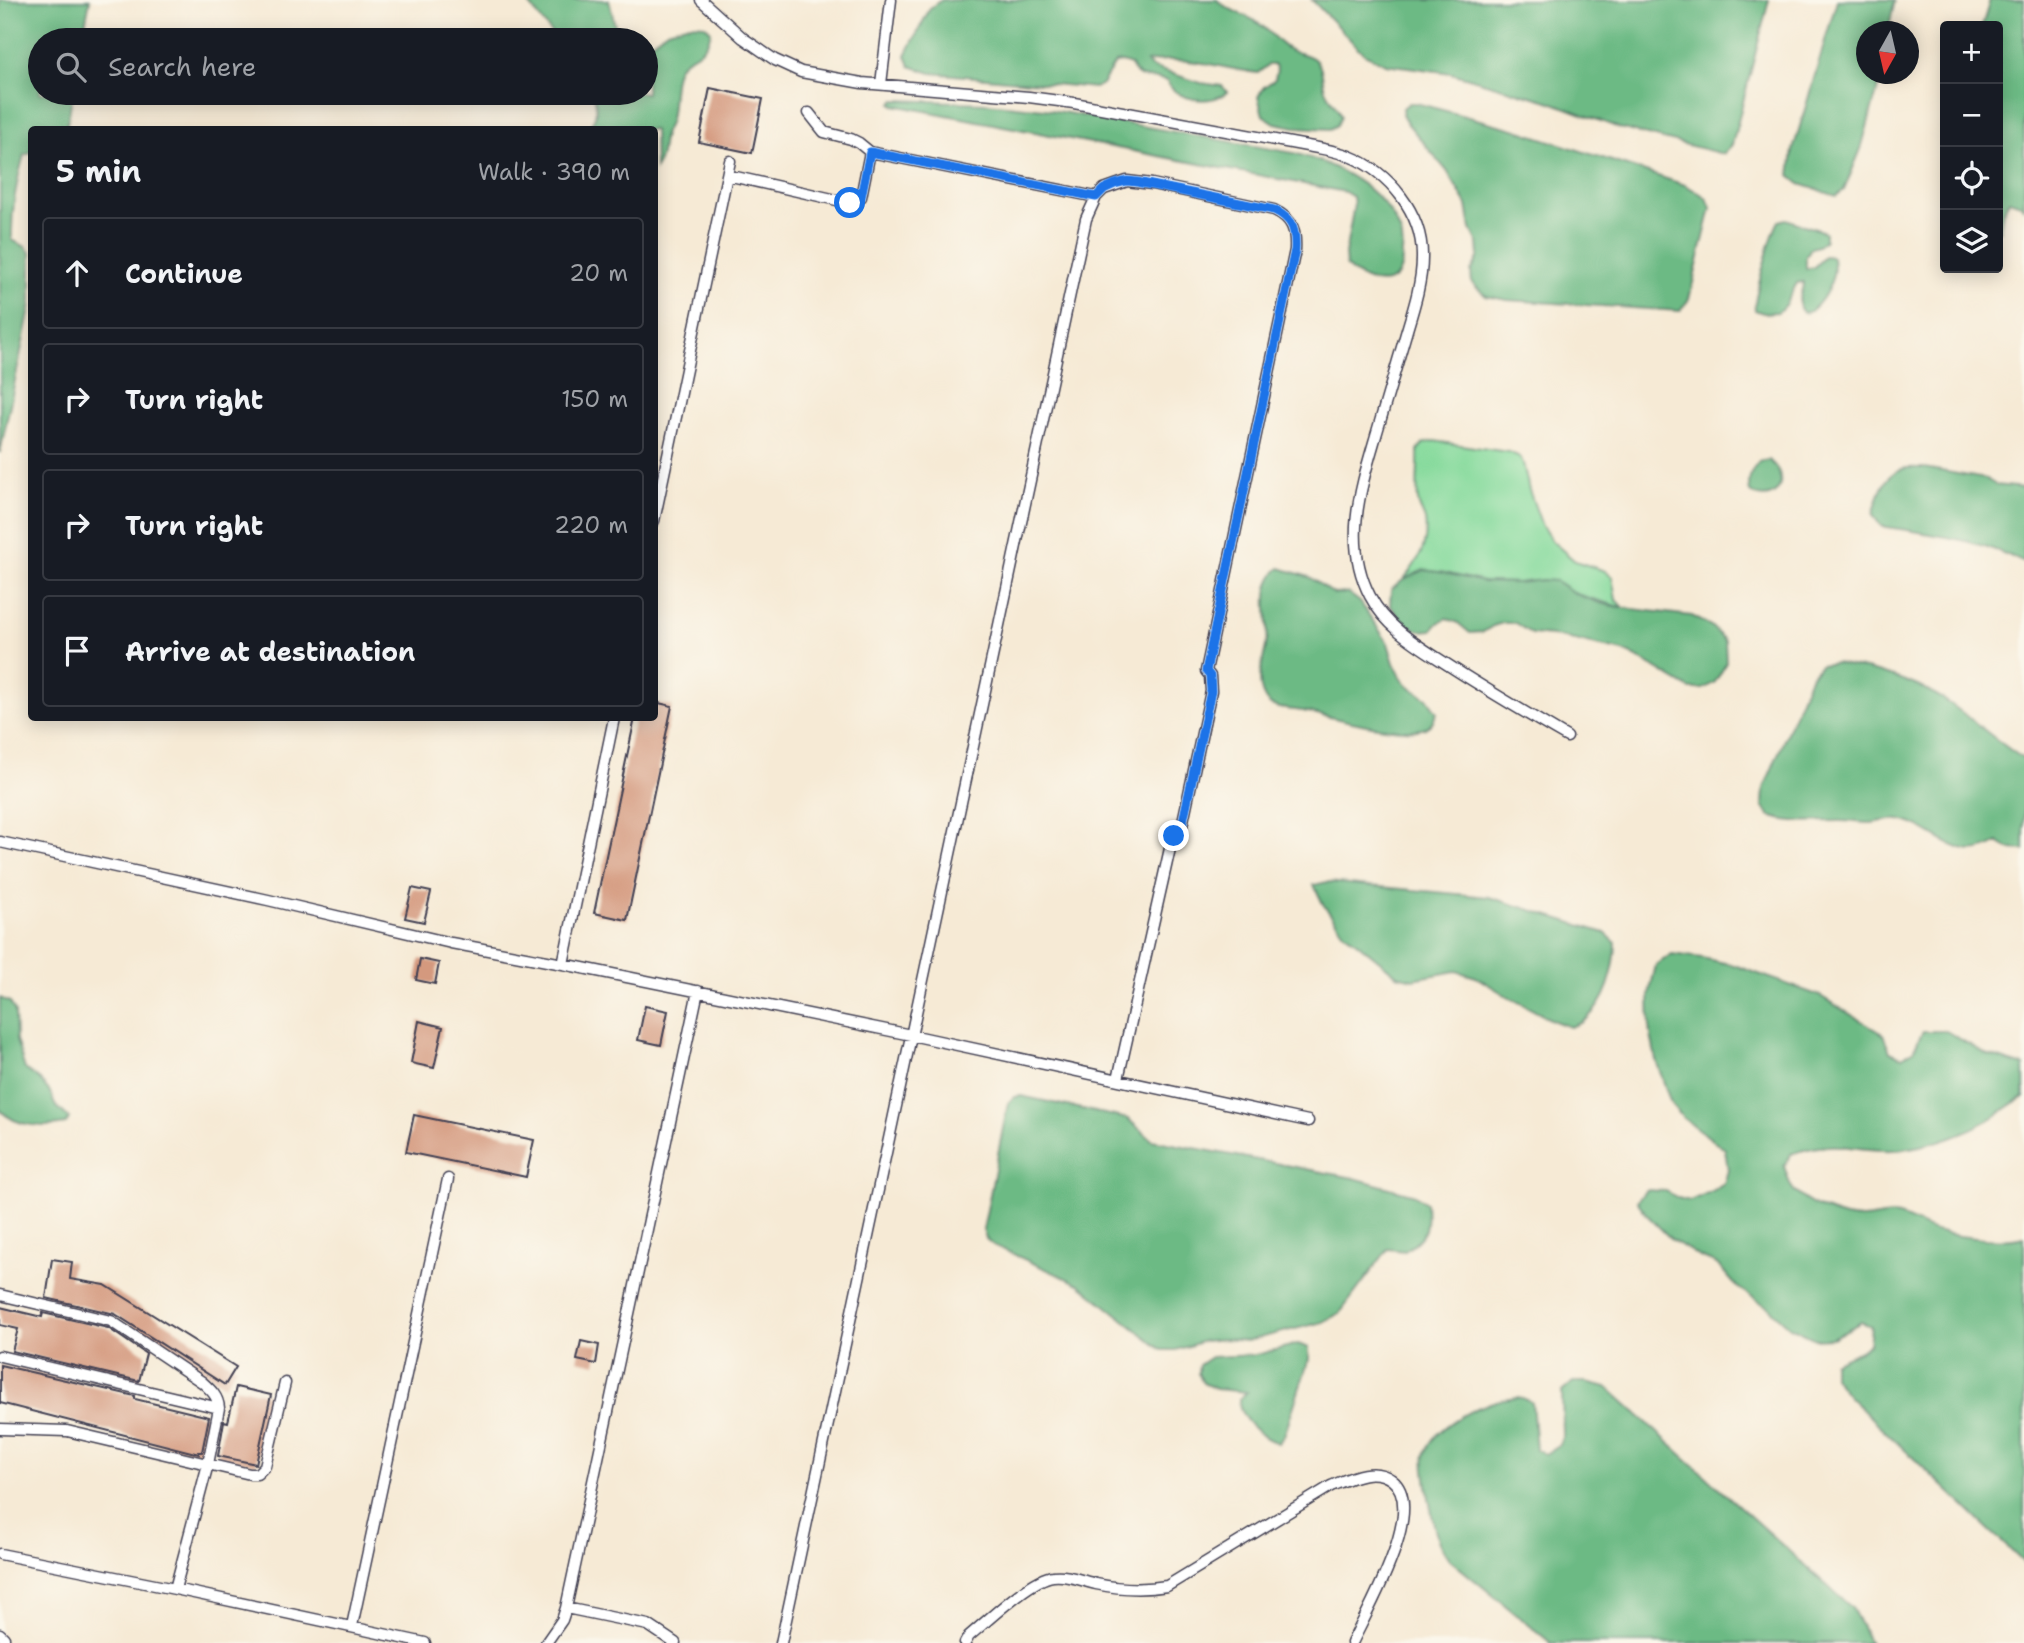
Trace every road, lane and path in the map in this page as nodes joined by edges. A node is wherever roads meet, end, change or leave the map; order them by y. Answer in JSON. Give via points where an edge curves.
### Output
{"nodes":[{"id":1,"x":701,"y":0,"type":"edge"},
{"id":2,"x":891,"y":0,"type":"edge"},
{"id":3,"x":881,"y":84,"type":"junction"},
{"id":4,"x":809,"y":113,"type":"dead end"},
{"id":5,"x":870,"y":152,"type":"junction"},
{"id":6,"x":730,"y":161,"type":"dead end"},
{"id":7,"x":727,"y":174,"type":"junction"},
{"id":8,"x":1096,"y":197,"type":"junction"},
{"id":9,"x":658,"y":502,"type":"edge"},
{"id":10,"x":613,"y":721,"type":"edge"},
{"id":11,"x":1567,"y":737,"type":"dead end"},
{"id":12,"x":0,"y":842,"type":"edge"},
{"id":13,"x":563,"y":964,"type":"junction"},
{"id":14,"x":698,"y":991,"type":"junction"},
{"id":15,"x":911,"y":1035,"type":"junction"},
{"id":16,"x":1118,"y":1079,"type":"junction"},
{"id":17,"x":1308,"y":1121,"type":"dead end"},
{"id":18,"x":449,"y":1179,"type":"dead end"},
{"id":19,"x":0,"y":1295,"type":"edge"},
{"id":20,"x":0,"y":1356,"type":"edge"},
{"id":21,"x":285,"y":1382,"type":"dead end"},
{"id":22,"x":219,"y":1408,"type":"junction"},
{"id":23,"x":0,"y":1429,"type":"edge"},
{"id":24,"x":208,"y":1464,"type":"junction"},
{"id":25,"x":0,"y":1554,"type":"edge"},
{"id":26,"x":175,"y":1589,"type":"junction"},
{"id":27,"x":566,"y":1608,"type":"junction"},
{"id":28,"x":352,"y":1626,"type":"junction"},
{"id":29,"x":425,"y":1643,"type":"edge"},
{"id":30,"x":546,"y":1643,"type":"edge"},
{"id":31,"x":675,"y":1643,"type":"edge"},
{"id":32,"x":781,"y":1643,"type":"edge"},
{"id":33,"x":965,"y":1643,"type":"edge"},
{"id":34,"x":1352,"y":1643,"type":"edge"}],
"edges":[{"from":1,"to":3,"type":"lane","via":[[743,38],[801,72]]},
{"from":2,"to":3,"type":"lane"},
{"from":3,"to":11,"type":"lane","via":[[1074,103],[1318,148],[1348,156],[1390,183],[1414,218],[1422,256],[1412,313],[1360,488],[1355,526],[1361,574],[1389,623],[1484,689]]},
{"from":4,"to":5,"type":"lane","via":[[824,132],[851,139]]},
{"from":5,"to":7,"type":"lane","via":[[861,197],[850,203]]},
{"from":5,"to":8,"type":"lane"},
{"from":6,"to":7,"type":"lane"},
{"from":7,"to":9,"type":"lane"},
{"from":8,"to":15,"type":"lane","via":[[1083,233]]},
{"from":8,"to":16,"type":"lane","via":[[1127,181],[1152,184],[1274,210],[1290,221],[1296,239],[1206,671],[1211,691]]},
{"from":10,"to":13,"type":"lane"},
{"from":12,"to":13,"type":"lane"},
{"from":13,"to":14,"type":"lane"},
{"from":14,"to":15,"type":"lane"},
{"from":14,"to":27,"type":"lane"},
{"from":15,"to":16,"type":"lane"},
{"from":15,"to":32,"type":"lane"},
{"from":16,"to":17,"type":"lane"},
{"from":18,"to":28,"type":"lane"},
{"from":19,"to":22,"type":"lane","via":[[111,1321],[202,1382],[218,1400]]},
{"from":20,"to":22,"type":"lane"},
{"from":21,"to":24,"type":"lane","via":[[261,1471],[250,1474]]},
{"from":22,"to":24,"type":"lane"},
{"from":23,"to":24,"type":"lane","via":[[67,1431]]},
{"from":24,"to":26,"type":"lane"},
{"from":25,"to":26,"type":"lane"},
{"from":26,"to":28,"type":"lane"},
{"from":27,"to":30,"type":"lane"},
{"from":27,"to":31,"type":"lane","via":[[648,1625]]},
{"from":28,"to":29,"type":"lane"},
{"from":33,"to":34,"type":"lane","via":[[1031,1584],[1066,1576],[1127,1589],[1167,1586],[1331,1486],[1371,1473],[1395,1482],[1402,1492],[1403,1518],[1394,1552]]}]}
